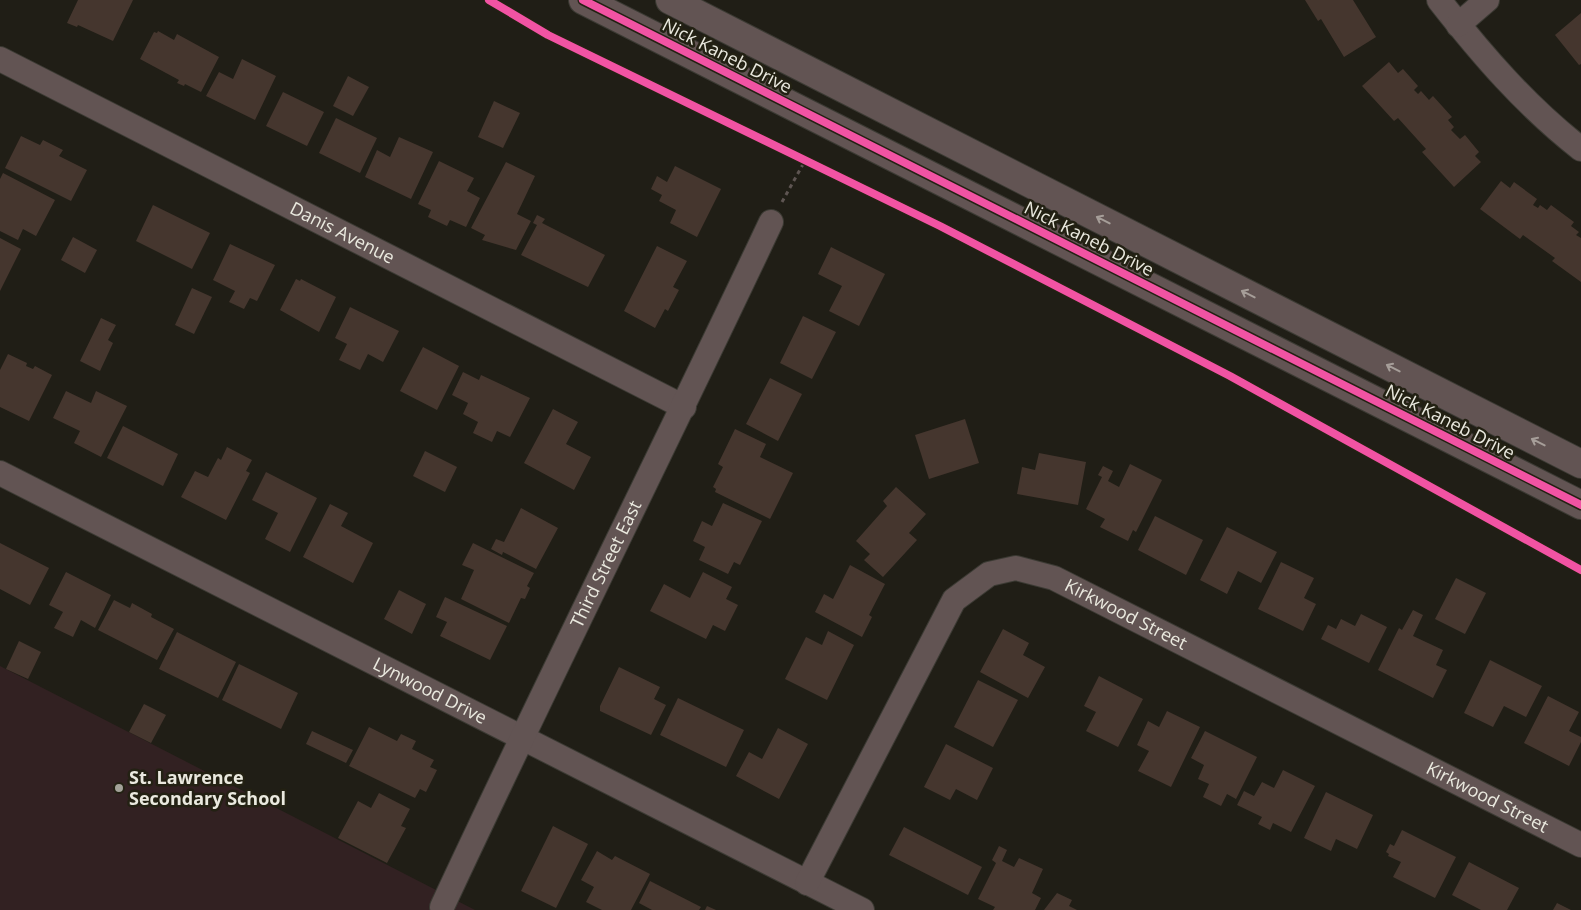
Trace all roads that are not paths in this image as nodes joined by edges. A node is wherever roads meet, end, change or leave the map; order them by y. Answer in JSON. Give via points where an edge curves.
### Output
{"nodes":[{"id":1,"x":583,"y":0,"type":"edge"},
{"id":2,"x":670,"y":0,"type":"edge"},
{"id":3,"x":1439,"y":0,"type":"edge"},
{"id":4,"x":1487,"y":0,"type":"edge"},
{"id":5,"x":1458,"y":25,"type":"junction"},
{"id":6,"x":0,"y":59,"type":"edge"},
{"id":7,"x":1581,"y":149,"type":"edge"},
{"id":8,"x":771,"y":222,"type":"road end"},
{"id":9,"x":684,"y":407,"type":"junction"},
{"id":10,"x":1581,"y":464,"type":"edge"},
{"id":11,"x":0,"y":473,"type":"edge"},
{"id":12,"x":1581,"y":505,"type":"edge"},
{"id":13,"x":521,"y":739,"type":"junction"},
{"id":14,"x":1581,"y":845,"type":"edge"},
{"id":15,"x":807,"y":883,"type":"junction"},
{"id":16,"x":442,"y":907,"type":"dead end"},
{"id":17,"x":862,"y":910,"type":"edge"}],
"edges":[{"from":1,"to":12,"type":"street","name":"Nick Kaneb Drive"},
{"from":10,"to":2,"type":"street","name":"Nick Kaneb Drive","one_way":true},
{"from":3,"to":5,"type":"street"},
{"from":4,"to":5,"type":"street"},
{"from":5,"to":7,"type":"street","via":[[1515,91]]},
{"from":6,"to":9,"type":"street","name":"Danis Avenue"},
{"from":8,"to":9,"type":"street","name":"Third Street East"},
{"from":9,"to":13,"type":"street","name":"Third Street East"},
{"from":11,"to":13,"type":"street","name":"Lynwood Drive"},
{"from":13,"to":15,"type":"street","name":"Lynwood Drive"},
{"from":13,"to":16,"type":"street","name":"Third Street East"},
{"from":14,"to":15,"type":"street","name":"Kirkwood Street","via":[[1054,578],[1016,568],[989,574],[954,600]]},
{"from":15,"to":17,"type":"street","name":"Lynwood Drive"}]}
